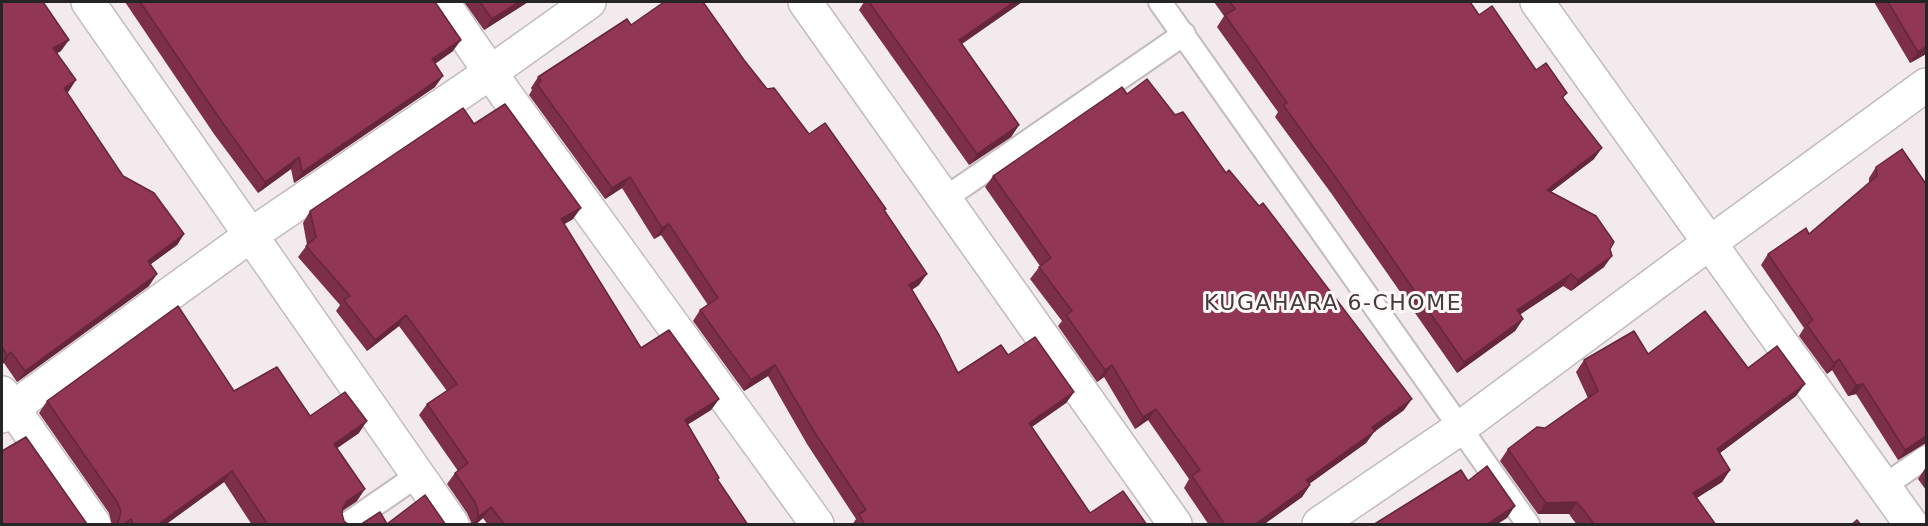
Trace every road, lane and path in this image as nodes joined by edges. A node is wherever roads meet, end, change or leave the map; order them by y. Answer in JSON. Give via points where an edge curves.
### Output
{"nodes":[{"id":1,"x":88,"y":2,"type":"edge"},
{"id":2,"x":442,"y":2,"type":"edge"},
{"id":3,"x":589,"y":2,"type":"edge"},
{"id":4,"x":805,"y":2,"type":"edge"},
{"id":5,"x":1160,"y":2,"type":"edge"},
{"id":6,"x":1537,"y":2,"type":"edge"},
{"id":7,"x":1184,"y":34,"type":"junction"},
{"id":8,"x":491,"y":72,"type":"junction"},
{"id":9,"x":1926,"y":85,"type":"edge"},
{"id":10,"x":944,"y":199,"type":"junction"},
{"id":11,"x":251,"y":235,"type":"junction"},
{"id":12,"x":1710,"y":243,"type":"junction"},
{"id":13,"x":5,"y":406,"type":"edge"},
{"id":14,"x":1460,"y":428,"type":"junction"},
{"id":15,"x":1926,"y":457,"type":"edge"},
{"id":16,"x":418,"y":475,"type":"junction"},
{"id":17,"x":1884,"y":486,"type":"junction"},
{"id":18,"x":94,"y":525,"type":"edge"},
{"id":19,"x":347,"y":525,"type":"edge"},
{"id":20,"x":452,"y":525,"type":"edge"},
{"id":21,"x":816,"y":525,"type":"edge"},
{"id":22,"x":1175,"y":525,"type":"edge"},
{"id":23,"x":1319,"y":525,"type":"edge"},
{"id":24,"x":1528,"y":525,"type":"edge"},
{"id":25,"x":1911,"y":525,"type":"edge"}],
"edges":[{"from":1,"to":11,"type":"street"},
{"from":2,"to":8,"type":"street"},
{"from":3,"to":8,"type":"street"},
{"from":4,"to":10,"type":"street"},
{"from":5,"to":7,"type":"lane"},
{"from":6,"to":12,"type":"street"},
{"from":7,"to":10,"type":"lane"},
{"from":7,"to":14,"type":"lane"},
{"from":8,"to":11,"type":"street"},
{"from":8,"to":21,"type":"street"},
{"from":9,"to":12,"type":"street"},
{"from":10,"to":22,"type":"street"},
{"from":11,"to":13,"type":"street"},
{"from":11,"to":16,"type":"street"},
{"from":12,"to":14,"type":"street"},
{"from":12,"to":17,"type":"street"},
{"from":13,"to":18,"type":"street"},
{"from":14,"to":23,"type":"street"},
{"from":14,"to":24,"type":"lane"},
{"from":15,"to":17,"type":"lane"},
{"from":16,"to":19,"type":"lane"},
{"from":16,"to":20,"type":"street"},
{"from":17,"to":25,"type":"street"}]}
